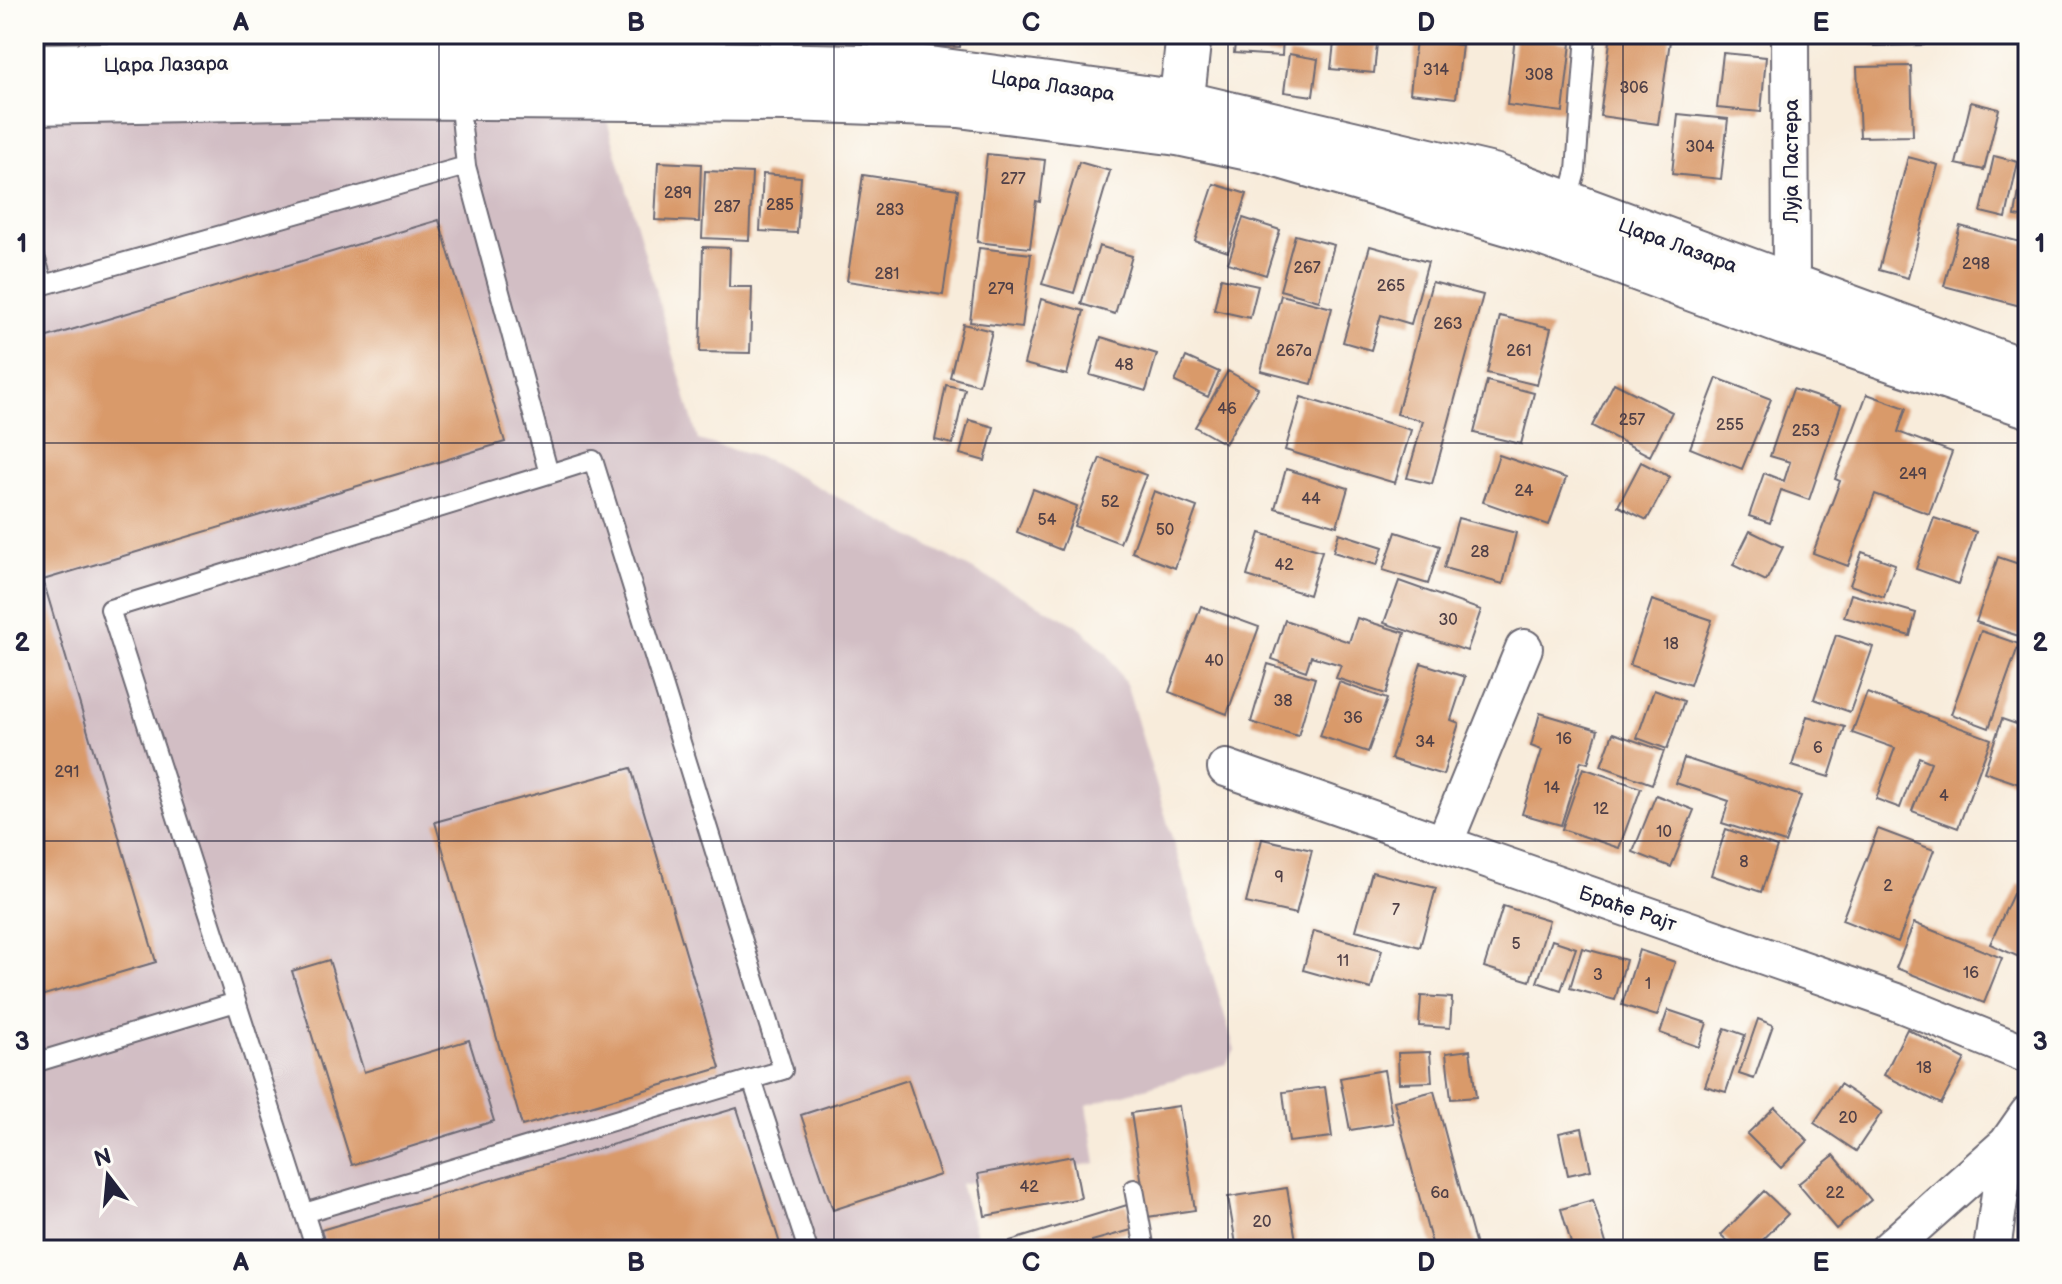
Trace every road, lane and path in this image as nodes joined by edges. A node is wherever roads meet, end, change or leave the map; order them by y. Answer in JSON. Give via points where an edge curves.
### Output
{"nodes":[{"id":1,"x":1189,"y":34,"type":"edge"},
{"id":2,"x":1586,"y":34,"type":"edge"},
{"id":3,"x":1790,"y":34,"type":"edge"},
{"id":4,"x":34,"y":66,"type":"edge"},
{"id":5,"x":464,"y":79,"type":"junction"},
{"id":6,"x":34,"y":102,"type":"edge"},
{"id":7,"x":1180,"y":118,"type":"junction"},
{"id":8,"x":466,"y":166,"type":"junction"},
{"id":9,"x":1567,"y":204,"type":"junction"},
{"id":10,"x":34,"y":254,"type":"edge"},
{"id":11,"x":1788,"y":305,"type":"junction"},
{"id":12,"x":2028,"y":373,"type":"edge"},
{"id":13,"x":2028,"y":405,"type":"edge"},
{"id":14,"x":549,"y":474,"type":"junction"},
{"id":15,"x":1524,"y":648,"type":"dead end"},
{"id":16,"x":1226,"y":768,"type":"dead end"},
{"id":17,"x":1444,"y":844,"type":"junction"},
{"id":18,"x":236,"y":1002,"type":"junction"},
{"id":19,"x":2028,"y":1055,"type":"edge"},
{"id":20,"x":34,"y":1063,"type":"edge"},
{"id":21,"x":752,"y":1080,"type":"junction"},
{"id":22,"x":2028,"y":1114,"type":"edge"},
{"id":23,"x":2007,"y":1144,"type":"junction"},
{"id":24,"x":1134,"y":1189,"type":"dead end"},
{"id":25,"x":304,"y":1213,"type":"junction"},
{"id":26,"x":316,"y":1250,"type":"edge"},
{"id":27,"x":808,"y":1250,"type":"edge"},
{"id":28,"x":1145,"y":1250,"type":"edge"},
{"id":29,"x":1888,"y":1250,"type":"edge"},
{"id":30,"x":1992,"y":1250,"type":"edge"}],
"edges":[{"from":1,"to":7,"type":"main road"},
{"from":2,"to":9,"type":"lane","via":[[1576,171]]},
{"from":3,"to":11,"type":"street","name":"Луја Пастера"},
{"from":4,"to":5,"type":"main road","name":"Цара Лазара"},
{"from":5,"to":6,"type":"main road","name":"Цара Лазара","via":[[337,96]]},
{"from":5,"to":7,"type":"main road","name":"Цара Лазара","via":[[922,68]]},
{"from":5,"to":8,"type":"lane"},
{"from":7,"to":9,"type":"main road","name":"Цара Лазара","via":[[1493,176]]},
{"from":7,"to":11,"type":"main road","name":"Цара Лазара","via":[[1263,151]]},
{"from":8,"to":10,"type":"lane","via":[[44,285]]},
{"from":8,"to":14,"type":"lane"},
{"from":9,"to":11,"type":"main road","name":"Цара Лазара"},
{"from":11,"to":12,"type":"main road","name":"Цара Лазара"},
{"from":11,"to":13,"type":"main road","name":"Цара Лазара"},
{"from":14,"to":18,"type":"lane","via":[[110,609]]},
{"from":14,"to":21,"type":"lane","via":[[593,460],[783,1070]]},
{"from":15,"to":17,"type":"street"},
{"from":16,"to":17,"type":"street","name":"Браће Рајт"},
{"from":17,"to":19,"type":"street","name":"Браће Рајт","via":[[1896,1002]]},
{"from":18,"to":20,"type":"lane"},
{"from":18,"to":25,"type":"lane"},
{"from":21,"to":25,"type":"lane"},
{"from":21,"to":27,"type":"lane"},
{"from":22,"to":23,"type":"street"},
{"from":23,"to":29,"type":"street"},
{"from":23,"to":30,"type":"street"},
{"from":24,"to":28,"type":"lane"},
{"from":25,"to":26,"type":"lane"}]}
